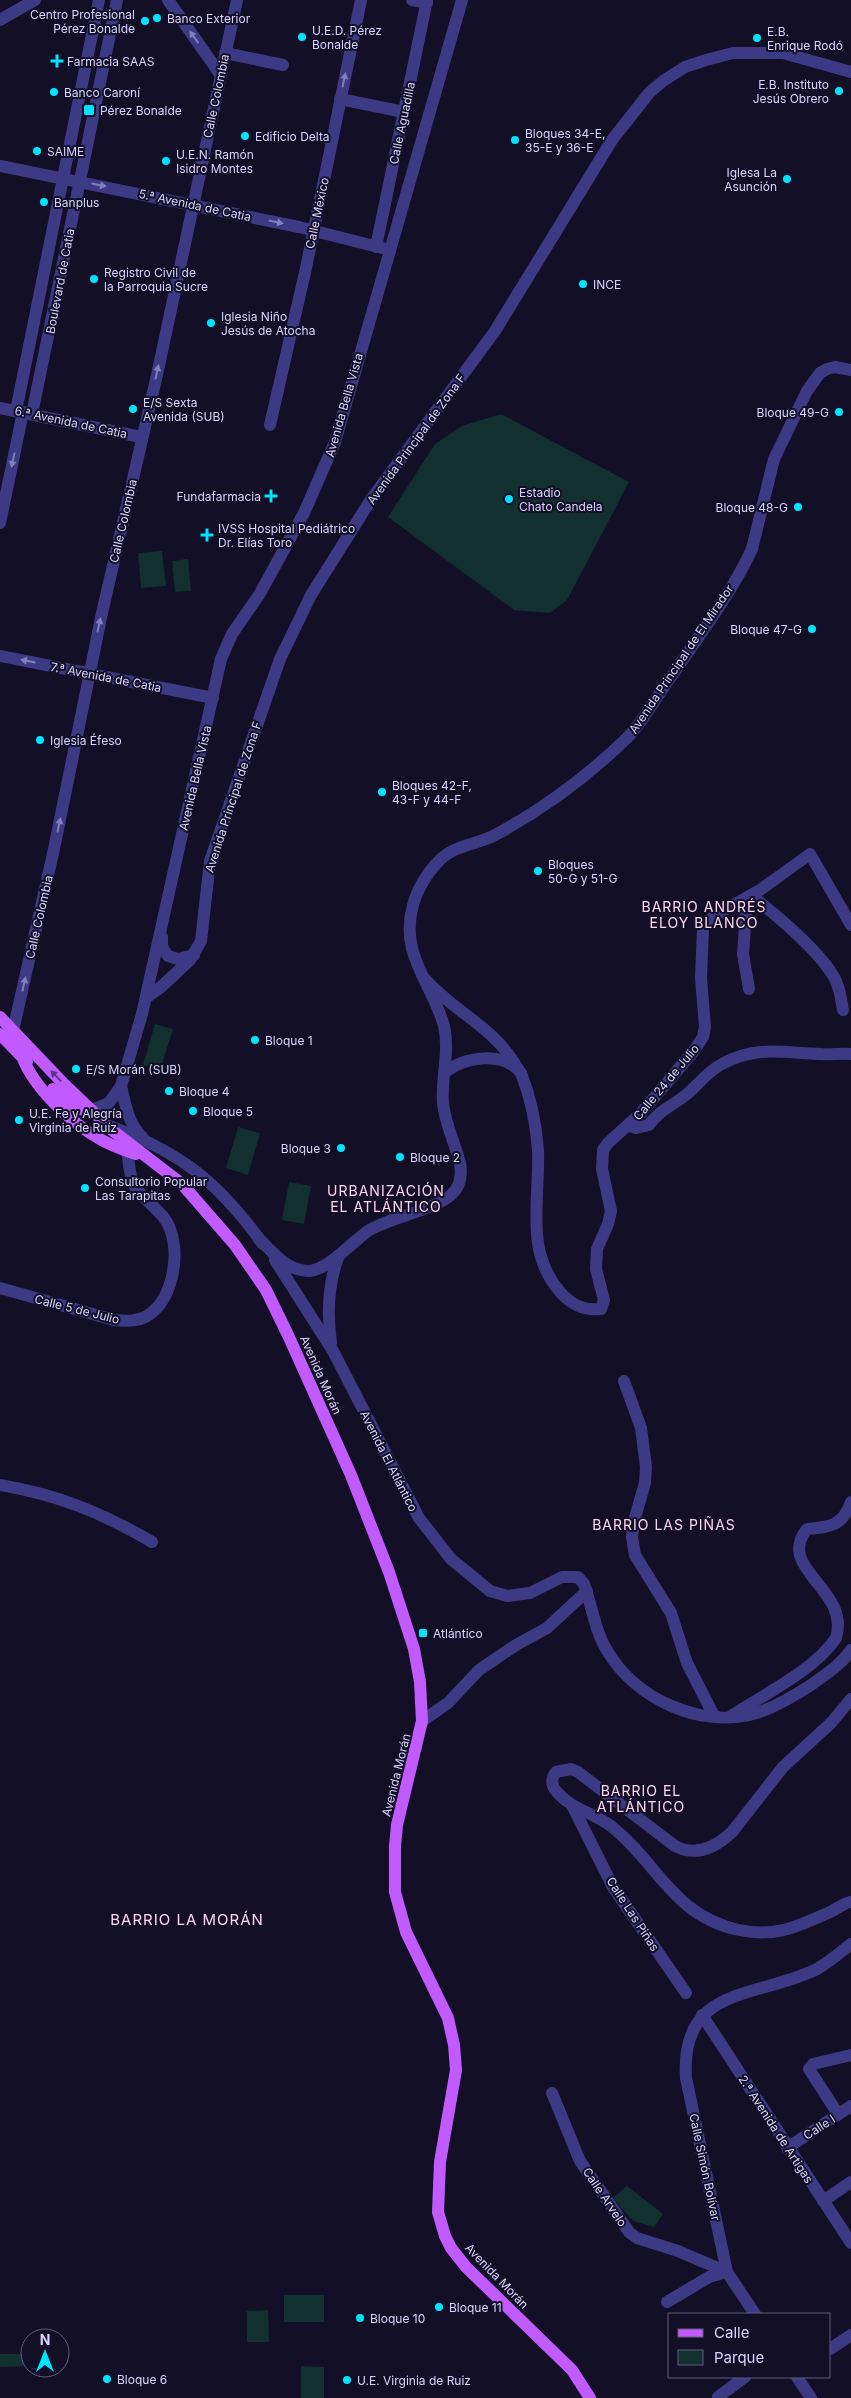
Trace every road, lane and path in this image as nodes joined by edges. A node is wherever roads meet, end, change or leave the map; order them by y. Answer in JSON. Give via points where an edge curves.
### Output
{"nodes":[{"id":1,"x":34,"y":0,"type":"edge"},
{"id":2,"x":99,"y":0,"type":"edge"},
{"id":3,"x":117,"y":0,"type":"edge"},
{"id":4,"x":168,"y":0,"type":"edge"},
{"id":5,"x":237,"y":0,"type":"edge"},
{"id":6,"x":361,"y":0,"type":"edge"},
{"id":7,"x":412,"y":0,"type":"edge"},
{"id":8,"x":462,"y":0,"type":"edge"},
{"id":9,"x":427,"y":1,"type":"edge"},
{"id":10,"x":0,"y":20,"type":"edge"},
{"id":11,"x":225,"y":53,"type":"junction"},
{"id":12,"x":87,"y":60,"type":"junction"},
{"id":13,"x":104,"y":64,"type":"junction"},
{"id":14,"x":283,"y":65,"type":"dead end"},
{"id":15,"x":851,"y":72,"type":"edge"},
{"id":16,"x":220,"y":74,"type":"junction"},
{"id":17,"x":340,"y":99,"type":"junction"},
{"id":18,"x":404,"y":112,"type":"junction"},
{"id":19,"x":0,"y":166,"type":"edge"},
{"id":20,"x":63,"y":178,"type":"junction"},
{"id":21,"x":80,"y":182,"type":"junction"},
{"id":22,"x":192,"y":204,"type":"junction"},
{"id":23,"x":313,"y":230,"type":"junction"},
{"id":24,"x":376,"y":247,"type":"junction"},
{"id":25,"x":390,"y":250,"type":"junction"},
{"id":26,"x":37,"y":306,"type":"junction"},
{"id":27,"x":54,"y":310,"type":"junction"},
{"id":28,"x":851,"y":370,"type":"edge"},
{"id":29,"x":0,"y":408,"type":"edge"},
{"id":30,"x":24,"y":412,"type":"junction"},
{"id":31,"x":270,"y":425,"type":"dead end"},
{"id":32,"x":141,"y":436,"type":"junction"},
{"id":33,"x":0,"y":523,"type":"edge"},
{"id":34,"x":0,"y":656,"type":"edge"},
{"id":35,"x":90,"y":673,"type":"junction"},
{"id":36,"x":213,"y":698,"type":"junction"},
{"id":37,"x":749,"y":897,"type":"junction"},
{"id":38,"x":851,"y":925,"type":"edge"},
{"id":39,"x":161,"y":927,"type":"junction"},
{"id":40,"x":194,"y":955,"type":"junction"},
{"id":41,"x":421,"y":974,"type":"junction"},
{"id":42,"x":749,"y":989,"type":"dead end"},
{"id":43,"x":147,"y":997,"type":"junction"},
{"id":44,"x":843,"y":1010,"type":"dead end"},
{"id":45,"x":0,"y":1017,"type":"edge"},
{"id":46,"x":6,"y":1035,"type":"edge"},
{"id":47,"x":851,"y":1054,"type":"edge"},
{"id":48,"x":22,"y":1056,"type":"junction"},
{"id":49,"x":518,"y":1069,"type":"junction"},
{"id":50,"x":445,"y":1072,"type":"junction"},
{"id":51,"x":121,"y":1086,"type":"junction"},
{"id":52,"x":91,"y":1110,"type":"junction"},
{"id":53,"x":64,"y":1112,"type":"junction"},
{"id":54,"x":110,"y":1126,"type":"junction"},
{"id":55,"x":629,"y":1126,"type":"junction"},
{"id":56,"x":145,"y":1139,"type":"junction"},
{"id":57,"x":127,"y":1151,"type":"junction"},
{"id":58,"x":154,"y":1160,"type":"junction"},
{"id":59,"x":259,"y":1239,"type":"junction"},
{"id":60,"x":339,"y":1253,"type":"junction"},
{"id":61,"x":0,"y":1288,"type":"edge"},
{"id":62,"x":332,"y":1351,"type":"junction"},
{"id":63,"x":624,"y":1381,"type":"dead end"},
{"id":64,"x":0,"y":1485,"type":"edge"},
{"id":65,"x":851,"y":1502,"type":"edge"},
{"id":66,"x":152,"y":1542,"type":"dead end"},
{"id":67,"x":587,"y":1591,"type":"junction"},
{"id":68,"x":851,"y":1650,"type":"edge"},
{"id":69,"x":851,"y":1699,"type":"edge"},
{"id":70,"x":714,"y":1716,"type":"junction"},
{"id":71,"x":730,"y":1716,"type":"junction"},
{"id":72,"x":422,"y":1721,"type":"junction"},
{"id":73,"x":572,"y":1805,"type":"junction"},
{"id":74,"x":851,"y":1902,"type":"edge"},
{"id":75,"x":851,"y":1944,"type":"edge"},
{"id":76,"x":686,"y":1993,"type":"dead end"},
{"id":77,"x":702,"y":2015,"type":"junction"},
{"id":78,"x":851,"y":2055,"type":"edge"},
{"id":79,"x":552,"y":2093,"type":"dead end"},
{"id":80,"x":851,"y":2106,"type":"edge"},
{"id":81,"x":838,"y":2114,"type":"junction"},
{"id":82,"x":787,"y":2148,"type":"junction"},
{"id":83,"x":851,"y":2182,"type":"edge"},
{"id":84,"x":823,"y":2201,"type":"junction"},
{"id":85,"x":851,"y":2243,"type":"edge"},
{"id":86,"x":727,"y":2272,"type":"junction"},
{"id":87,"x":667,"y":2302,"type":"dead end"},
{"id":88,"x":754,"y":2313,"type":"edge"},
{"id":89,"x":851,"y":2336,"type":"edge"},
{"id":90,"x":831,"y":2348,"type":"edge"},
{"id":91,"x":744,"y":2378,"type":"edge"},
{"id":92,"x":798,"y":2378,"type":"edge"},
{"id":93,"x":590,"y":2398,"type":"edge"},
{"id":94,"x":718,"y":2398,"type":"edge"},
{"id":95,"x":811,"y":2398,"type":"edge"}],
"edges":[{"from":1,"to":10,"type":"street"},
{"from":2,"to":12,"type":"street","name":"Boulevard de Catia"},
{"from":3,"to":13,"type":"street","name":"Boulevard de Catia"},
{"from":16,"to":4,"type":"street","one_way":true},
{"from":5,"to":11,"type":"street","name":"Calle Colombia"},
{"from":17,"to":6,"type":"street","name":"Calle México","one_way":true},
{"from":7,"to":9,"type":"street"},
{"from":8,"to":25,"type":"street","name":"Avenida Bella Vista"},
{"from":9,"to":18,"type":"street","name":"Calle Aguadilla"},
{"from":11,"to":14,"type":"street"},
{"from":11,"to":16,"type":"street","name":"Calle Colombia"},
{"from":12,"to":13,"type":"street"},
{"from":12,"to":20,"type":"street","name":"Boulevard de Catia"},
{"from":13,"to":21,"type":"street","name":"Boulevard de Catia"},
{"from":15,"to":40,"type":"street","name":"Avenida Principal de Zona F","via":[[805,58],[768,52],[733,52],[685,67],[656,87],[612,140],[495,331],[372,498],[298,621],[280,659],[210,861],[201,941]]},
{"from":16,"to":22,"type":"street","name":"Calle Colombia"},
{"from":17,"to":18,"type":"street"},
{"from":17,"to":23,"type":"street","name":"Calle México"},
{"from":18,"to":24,"type":"street","name":"Calle Aguadilla"},
{"from":19,"to":20,"type":"street","name":"5.ª Avenida de Catia"},
{"from":20,"to":21,"type":"street","name":"5.ª Avenida de Catia"},
{"from":20,"to":26,"type":"street","name":"Boulevard de Catia"},
{"from":21,"to":22,"type":"street","name":"5.ª Avenida de Catia","one_way":true},
{"from":21,"to":27,"type":"street","name":"Boulevard de Catia"},
{"from":22,"to":23,"type":"street","name":"5.ª Avenida de Catia","one_way":true},
{"from":32,"to":22,"type":"street","name":"Calle Colombia","one_way":true,"via":[[157,375]]},
{"from":23,"to":24,"type":"street","name":"5.ª Avenida de Catia"},
{"from":23,"to":31,"type":"street","name":"Calle México"},
{"from":24,"to":25,"type":"street","name":"5.ª Avenida de Catia"},
{"from":25,"to":36,"type":"street","name":"Avenida Bella Vista","via":[[335,442],[304,513],[259,595],[232,634],[221,659]]},
{"from":26,"to":27,"type":"street"},
{"from":26,"to":30,"type":"street","name":"Boulevard de Catia"},
{"from":27,"to":30,"type":"street","name":"Boulevard de Catia"},
{"from":28,"to":41,"type":"street","name":"Avenida Principal de El Mirador","via":[[827,369],[807,390],[774,458],[752,549],[745,563],[628,736],[563,791],[504,830],[448,853],[423,882],[413,906],[410,931]]},
{"from":29,"to":30,"type":"street","name":"6.ª Avenida de Catia"},
{"from":30,"to":32,"type":"street","name":"6.ª Avenida de Catia"},
{"from":30,"to":33,"type":"street","one_way":true},
{"from":35,"to":32,"type":"street","name":"Calle Colombia","one_way":true},
{"from":35,"to":34,"type":"street","name":"7.ª Avenida de Catia","one_way":true},
{"from":35,"to":36,"type":"street","name":"7.ª Avenida de Catia"},
{"from":46,"to":35,"type":"street","name":"Calle Colombia","one_way":true,"via":[[54,849]]},
{"from":36,"to":39,"type":"street","name":"Avenida Bella Vista"},
{"from":37,"to":38,"type":"street","name":"Calle 24 de Julio","via":[[810,854]]},
{"from":37,"to":42,"type":"street","via":[[743,954]]},
{"from":37,"to":44,"type":"street","via":[[779,918],[825,966],[837,984]]},
{"from":37,"to":55,"type":"street","name":"Calle 24 de Julio","via":[[714,916],[703,928],[703,1036]]},
{"from":39,"to":40,"type":"street","via":[[162,947],[168,956],[178,959]]},
{"from":39,"to":43,"type":"street","name":"Avenida Bella Vista"},
{"from":40,"to":43,"type":"street","name":"Avenida Principal de Zona F"},
{"from":41,"to":49,"type":"street","name":"Calle 24 de Julio","via":[[494,1037],[508,1051]]},
{"from":41,"to":50,"type":"street","name":"Avenida Principal de El Mirador","via":[[444,1026]]},
{"from":43,"to":51,"type":"street","name":"Avenida Bella Vista"},
{"from":45,"to":46,"type":"main road"},
{"from":46,"to":48,"type":"main road"},
{"from":52,"to":46,"type":"main road","name":"Avenida Morán","one_way":true},
{"from":47,"to":55,"type":"street","via":[[776,1050],[730,1060],[710,1072],[674,1104],[657,1113],[649,1125]]},
{"from":48,"to":52,"type":"main road","via":[[65,1101],[84,1111]]},
{"from":48,"to":53,"type":"main road","name":"Avenida Morán","via":[[28,1072]]},
{"from":49,"to":50,"type":"street","via":[[495,1059],[474,1058]]},
{"from":49,"to":55,"type":"street","name":"Calle 24 de Julio","via":[[528,1088],[534,1113],[538,1150],[536,1241],[540,1258],[556,1288],[580,1308],[601,1309],[604,1304],[596,1259],[611,1211],[602,1160],[608,1143]]},
{"from":50,"to":60,"type":"street","name":"Avenida Principal de El Mirador","via":[[443,1105],[462,1171],[458,1186],[444,1200],[384,1222]]},
{"from":51,"to":52,"type":"street","name":"Avenida Bella Vista","via":[[109,1103]]},
{"from":51,"to":56,"type":"street","name":"Avenida Bella Vista","via":[[128,1116]]},
{"from":52,"to":54,"type":"main road","name":"Avenida Morán"},
{"from":53,"to":54,"type":"main road","via":[[79,1120]]},
{"from":53,"to":57,"type":"main road","name":"Avenida Morán","via":[[100,1140]]},
{"from":54,"to":56,"type":"street","name":"Avenida El Atlántico"},
{"from":54,"to":58,"type":"main road","name":"Avenida Morán","via":[[124,1140]]},
{"from":56,"to":59,"type":"street","name":"Avenida El Atlántico","via":[[180,1159],[215,1186]]},
{"from":57,"to":58,"type":"main road","name":"Avenida Morán"},
{"from":57,"to":61,"type":"street","name":"Calle 5 de Julio","via":[[134,1184],[171,1229],[173,1270],[164,1298],[157,1308],[131,1322],[114,1320]]},
{"from":58,"to":72,"type":"main road","name":"Avenida Morán","via":[[194,1196],[236,1245],[266,1290],[288,1335],[351,1475],[389,1572],[414,1649]]},
{"from":59,"to":60,"type":"street","name":"Avenida Principal de El Mirador","via":[[283,1263],[306,1271],[320,1268]]},
{"from":59,"to":62,"type":"street","name":"Avenida El Atlántico"},
{"from":60,"to":62,"type":"street","via":[[329,1306]]},
{"from":62,"to":67,"type":"street","name":"Avenida El Atlántico","via":[[411,1505],[451,1559],[490,1591],[506,1596],[530,1593],[570,1575],[582,1580]]},
{"from":63,"to":70,"type":"street","via":[[641,1428],[646,1467],[632,1537],[636,1555],[671,1613],[687,1663]]},
{"from":64,"to":66,"type":"street","via":[[67,1500],[104,1515]]},
{"from":65,"to":71,"type":"street","via":[[842,1519],[827,1528],[807,1529],[800,1544],[808,1567],[835,1594],[841,1606],[842,1623],[837,1636],[806,1667]]},
{"from":67,"to":70,"type":"street","name":"Avenida El Atlántico","via":[[607,1652],[633,1681],[668,1705]]},
{"from":67,"to":72,"type":"street","via":[[547,1628],[479,1670],[448,1703]]},
{"from":68,"to":71,"type":"street","name":"Avenida El Atlántico","via":[[839,1665],[787,1699],[754,1714]]},
{"from":69,"to":73,"type":"street","via":[[831,1724],[783,1767],[732,1832],[702,1850],[692,1852],[675,1846],[578,1772],[571,1769],[556,1772],[552,1786]]},
{"from":70,"to":71,"type":"street","name":"Avenida El Atlántico"},
{"from":72,"to":93,"type":"main road","name":"Avenida Morán","via":[[397,1825],[394,1879],[406,1932],[448,2018],[456,2057],[454,2089],[438,2176],[440,2225],[466,2268],[572,2370]]},
{"from":73,"to":74,"type":"street","via":[[609,1824],[685,1904],[728,1927],[774,1933]]},
{"from":73,"to":76,"type":"street","name":"Calle Las Piñas","via":[[612,1887]]},
{"from":75,"to":77,"type":"street","via":[[817,1968],[737,1995]]},
{"from":77,"to":82,"type":"street","name":"2.ª Avenida de Artigas"},
{"from":77,"to":86,"type":"street","name":"Calle Simón Bolívar","via":[[685,2054],[686,2078]]},
{"from":78,"to":81,"type":"street","via":[[813,2064],[809,2069]]},
{"from":79,"to":86,"type":"street","name":"Calle Arvelo","via":[[580,2161],[629,2232],[637,2238]]},
{"from":80,"to":81,"type":"street","name":"Calle I"},
{"from":81,"to":82,"type":"street","name":"Calle I"},
{"from":82,"to":84,"type":"street","name":"2.ª Avenida de Artigas"},
{"from":83,"to":84,"type":"street"},
{"from":84,"to":85,"type":"street","name":"2.ª Avenida de Artigas"},
{"from":86,"to":87,"type":"street","via":[[709,2277]]},
{"from":86,"to":88,"type":"street","name":"Calle Simón Bolívar"},
{"from":89,"to":90,"type":"street"},
{"from":91,"to":94,"type":"street"},
{"from":92,"to":95,"type":"street"}]}
